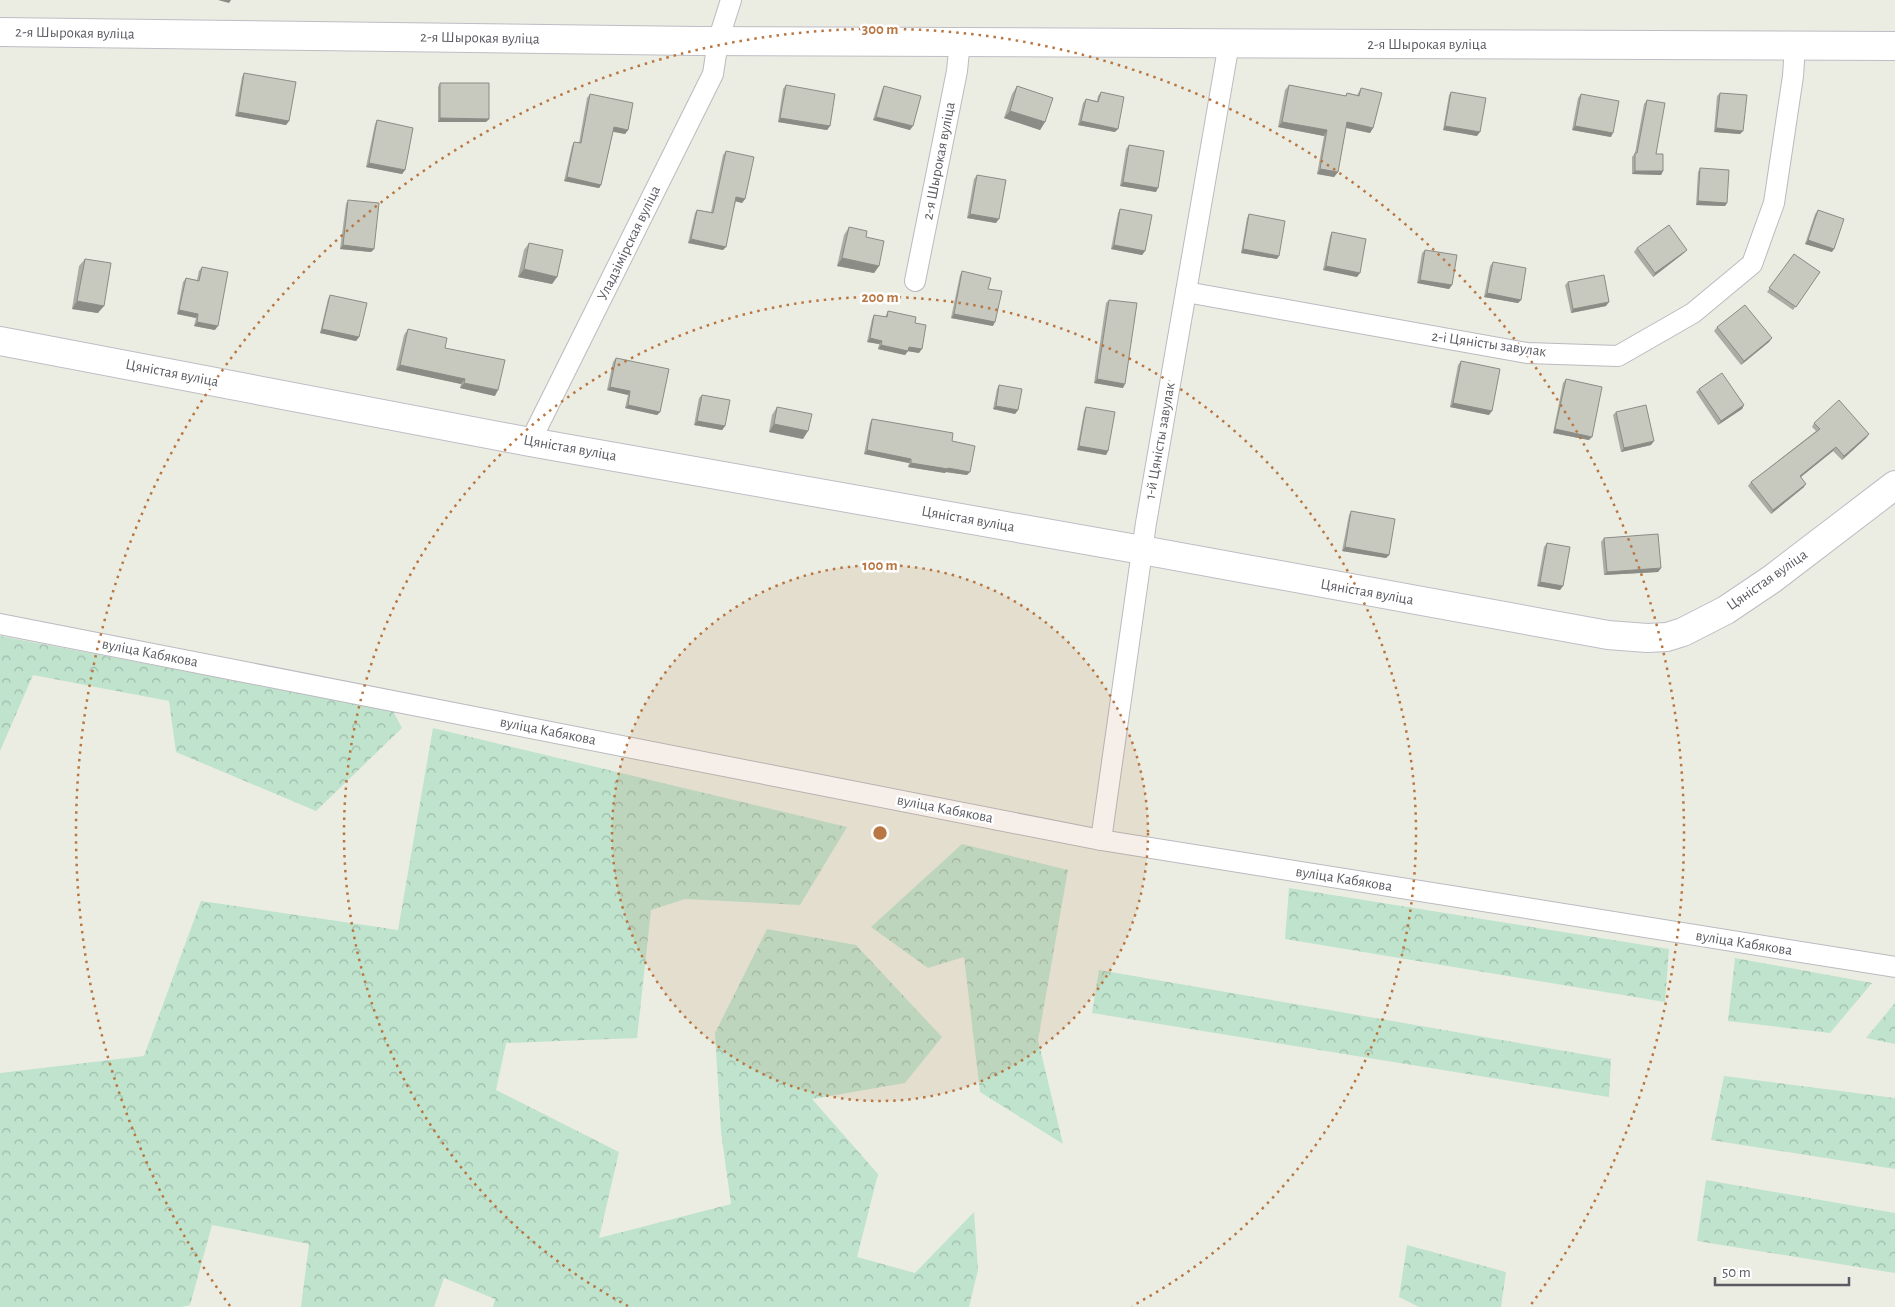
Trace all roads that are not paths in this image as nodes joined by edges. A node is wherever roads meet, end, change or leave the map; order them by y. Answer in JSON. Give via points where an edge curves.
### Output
{"nodes":[{"id":1,"x":731,"y":0,"type":"edge"},
{"id":2,"x":0,"y":32,"type":"edge"},
{"id":3,"x":718,"y":41,"type":"junction"},
{"id":4,"x":960,"y":41,"type":"junction"},
{"id":5,"x":1229,"y":44,"type":"junction"},
{"id":6,"x":1795,"y":46,"type":"junction"},
{"id":7,"x":1895,"y":46,"type":"edge"},
{"id":8,"x":915,"y":281,"type":"dead end"},
{"id":9,"x":1186,"y":292,"type":"junction"},
{"id":10,"x":0,"y":341,"type":"edge"},
{"id":11,"x":530,"y":442,"type":"junction"},
{"id":12,"x":1895,"y":485,"type":"edge"},
{"id":13,"x":1142,"y":550,"type":"junction"},
{"id":14,"x":0,"y":624,"type":"edge"},
{"id":15,"x":1101,"y":840,"type":"junction"},
{"id":16,"x":1895,"y":967,"type":"edge"}],
"edges":[{"from":1,"to":3,"type":"street","name":"Уладзімірская вуліца"},
{"from":2,"to":3,"type":"street","name":"2-я Шырокая вуліца"},
{"from":3,"to":4,"type":"street","name":"2-я Шырокая вуліца"},
{"from":3,"to":11,"type":"street","name":"Уладзімірская вуліца","via":[[713,74]]},
{"from":4,"to":5,"type":"street","name":"2-я Шырокая вуліца"},
{"from":4,"to":8,"type":"street","name":"2-я Шырокая вуліца","via":[[957,71]]},
{"from":5,"to":6,"type":"street","name":"2-я Шырокая вуліца"},
{"from":5,"to":9,"type":"street","name":"1-й Цяністы завулак"},
{"from":6,"to":7,"type":"street","name":"2-я Шырокая вуліца"},
{"from":6,"to":9,"type":"street","name":"2-і Цяністы завулак","via":[[1774,203],[1752,264],[1693,313],[1618,356],[1527,352]]},
{"from":9,"to":13,"type":"street","name":"1-й Цяністы завулак"},
{"from":10,"to":11,"type":"street","name":"Цяністая вуліца"},
{"from":11,"to":13,"type":"street","name":"Цяністая вуліца"},
{"from":12,"to":13,"type":"street","name":"Цяністая вуліца","via":[[1726,610],[1684,632],[1667,637],[1608,635]]},
{"from":13,"to":15,"type":"street","name":"1-й Цяністы завулак"},
{"from":14,"to":15,"type":"street","name":"вуліца Кабякова"},
{"from":15,"to":16,"type":"street","name":"вуліца Кабякова"}]}
